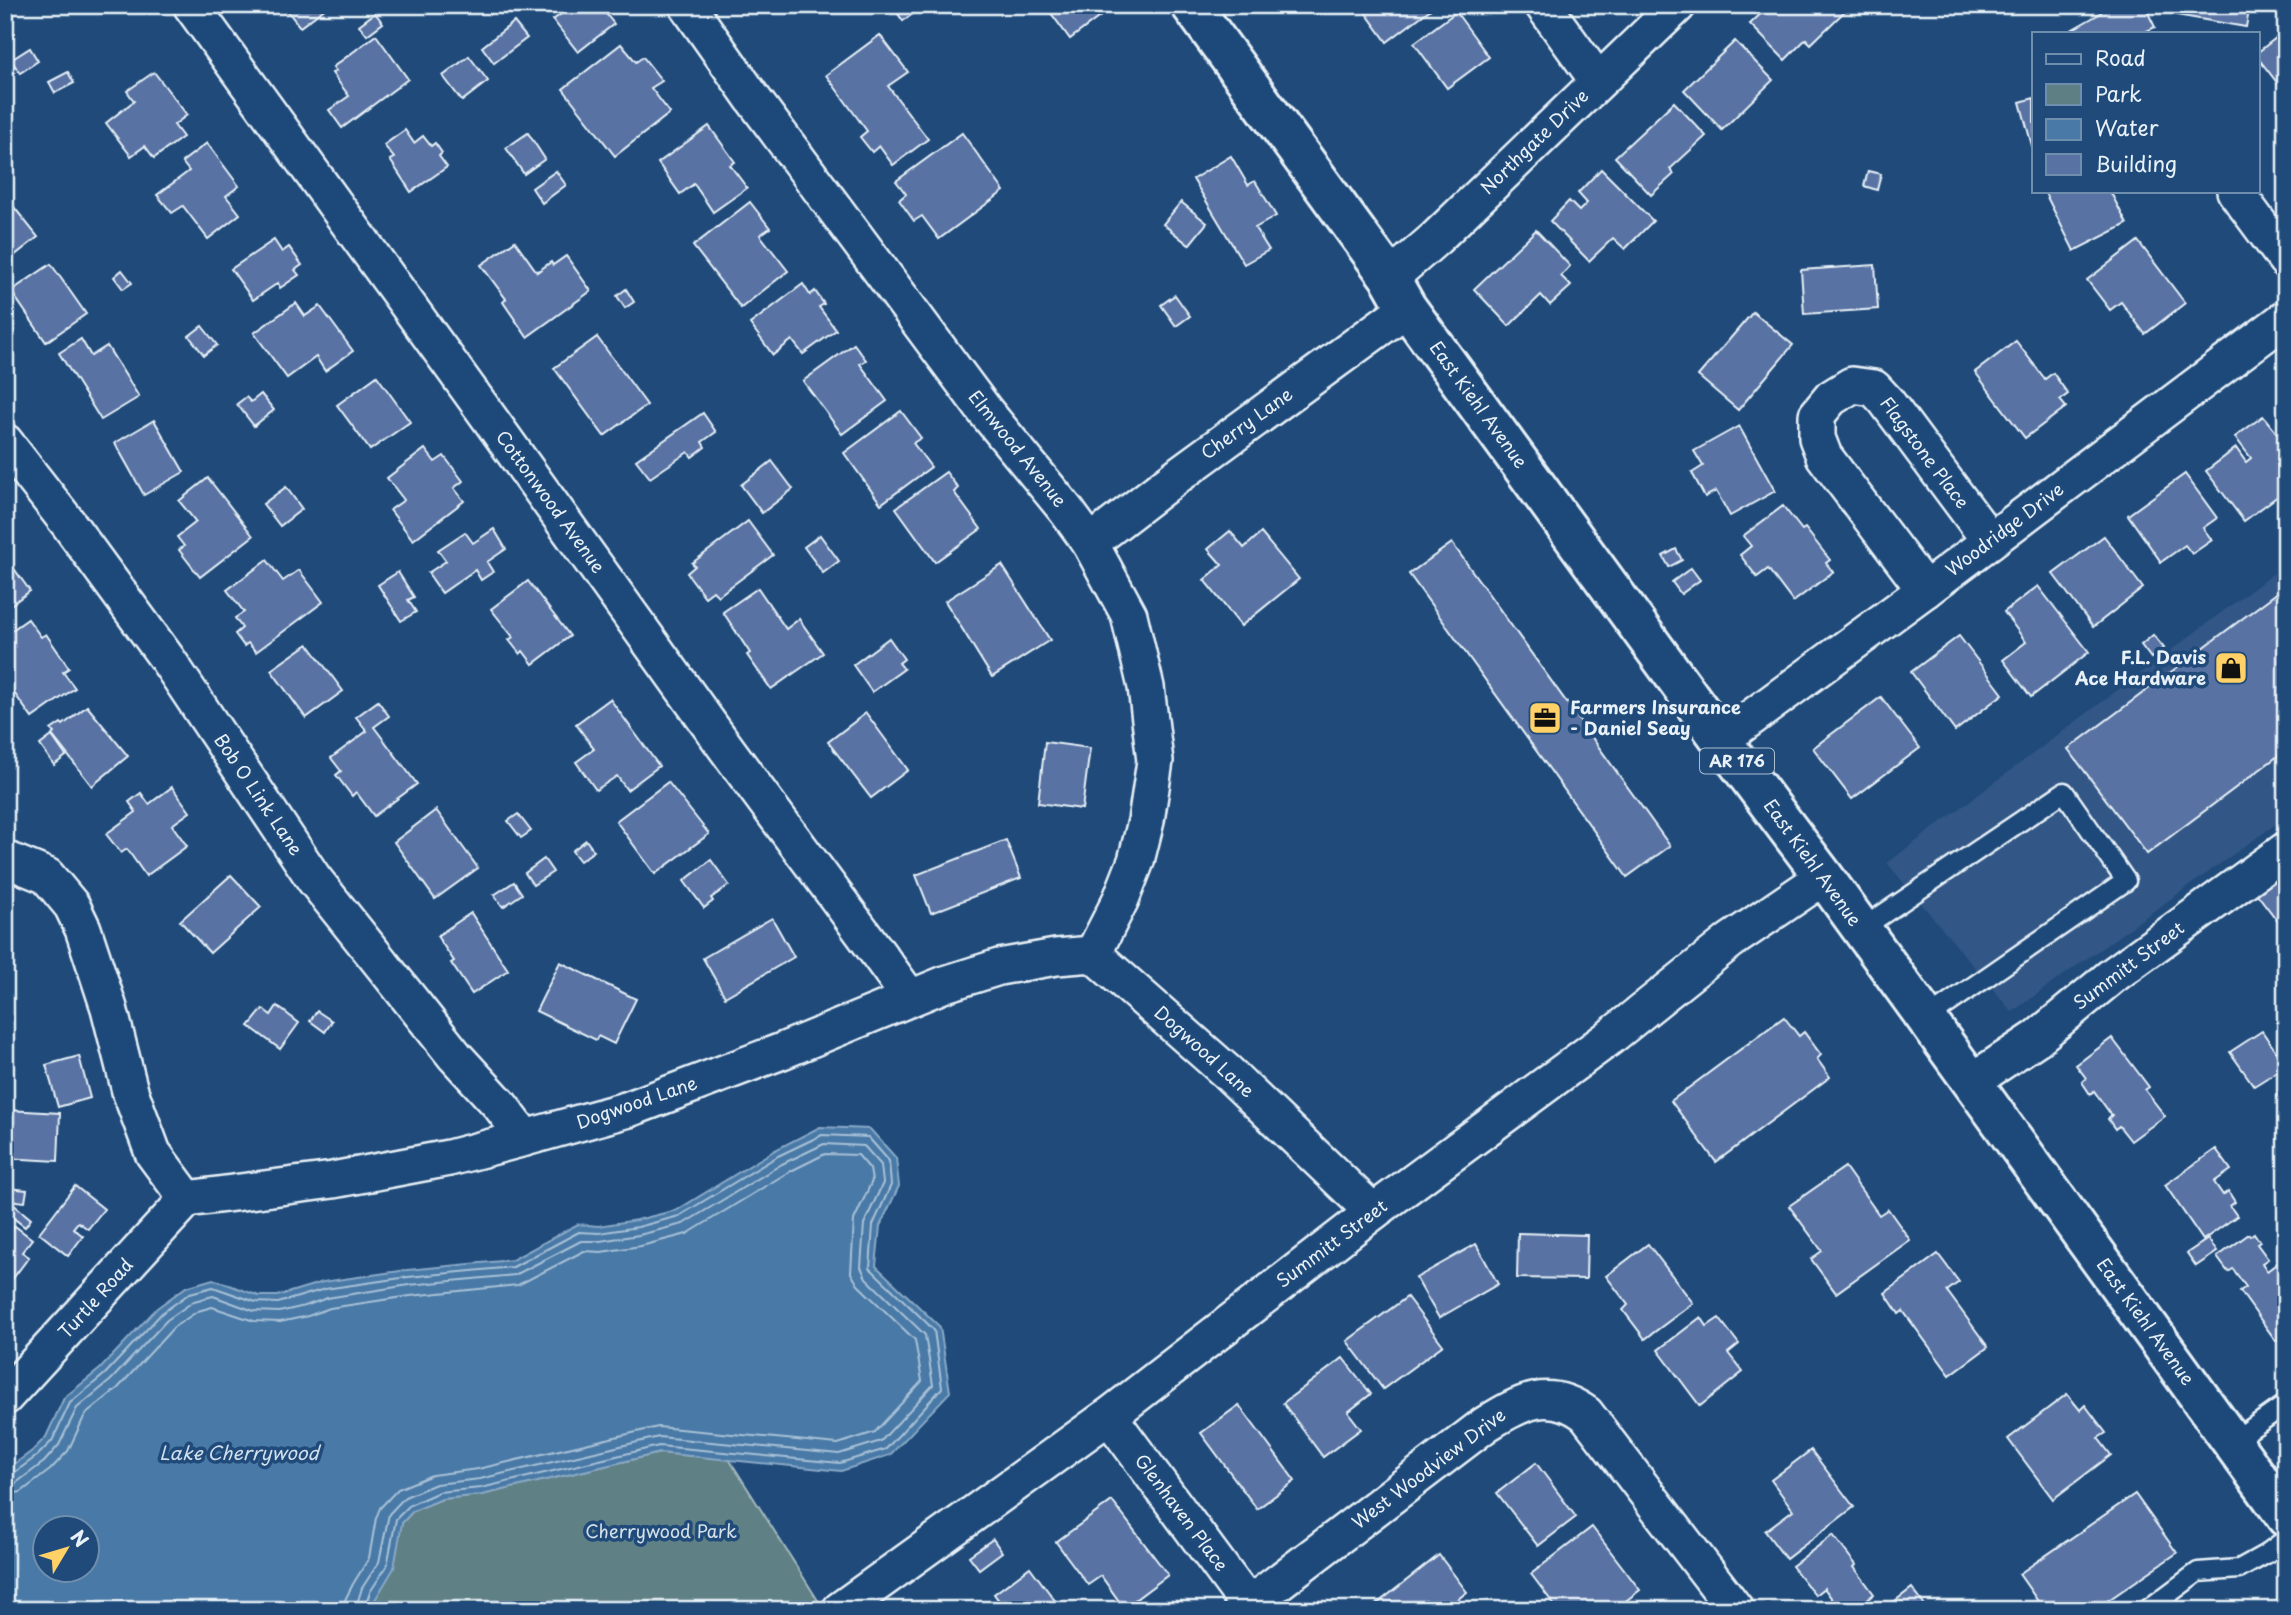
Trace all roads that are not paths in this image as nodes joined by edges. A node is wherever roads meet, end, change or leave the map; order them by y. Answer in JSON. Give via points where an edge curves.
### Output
{"nodes":[{"id":1,"x":191,"y":5,"type":"edge"},
{"id":2,"x":687,"y":5,"type":"edge"},
{"id":3,"x":1191,"y":5,"type":"edge"},
{"id":4,"x":1543,"y":5,"type":"edge"},
{"id":5,"x":1678,"y":5,"type":"edge"},
{"id":6,"x":1598,"y":81,"type":"junction"},
{"id":7,"x":2236,"y":192,"type":"edge"},
{"id":8,"x":2286,"y":260,"type":"edge"},
{"id":9,"x":1399,"y":293,"type":"junction"},
{"id":10,"x":2286,"y":318,"type":"edge"},
{"id":11,"x":5,"y":442,"type":"edge"},
{"id":12,"x":1990,"y":541,"type":"junction"},
{"id":13,"x":1090,"y":543,"type":"junction"},
{"id":14,"x":1925,"y":590,"type":"junction"},
{"id":15,"x":1721,"y":740,"type":"junction"},
{"id":16,"x":2286,"y":850,"type":"edge"},
{"id":17,"x":5,"y":859,"type":"edge"},
{"id":18,"x":1824,"y":877,"type":"junction"},
{"id":19,"x":1861,"y":929,"type":"junction"},
{"id":20,"x":1093,"y":954,"type":"junction"},
{"id":21,"x":910,"y":998,"type":"junction"},
{"id":22,"x":1926,"y":1019,"type":"junction"},
{"id":23,"x":1971,"y":1082,"type":"junction"},
{"id":24,"x":525,"y":1138,"type":"junction"},
{"id":25,"x":187,"y":1199,"type":"junction"},
{"id":26,"x":1373,"y":1212,"type":"junction"},
{"id":27,"x":5,"y":1397,"type":"edge"},
{"id":28,"x":2286,"y":1404,"type":"edge"},
{"id":29,"x":1109,"y":1416,"type":"junction"},
{"id":30,"x":2232,"y":1442,"type":"junction"},
{"id":31,"x":2286,"y":1517,"type":"edge"},
{"id":32,"x":2286,"y":1539,"type":"edge"},
{"id":33,"x":1248,"y":1608,"type":"edge"},
{"id":34,"x":840,"y":1610,"type":"edge"},
{"id":35,"x":1736,"y":1610,"type":"edge"},
{"id":36,"x":2147,"y":1610,"type":"edge"}],
"edges":[{"from":1,"to":21,"type":"street","name":"Cottonwood Avenue"},
{"from":2,"to":13,"type":"street","name":"Elmwood Avenue","via":[[985,411]]},
{"from":3,"to":9,"type":"main road","name":"East Kiehl Avenue","number":"AR 176"},
{"from":4,"to":6,"type":"street"},
{"from":5,"to":6,"type":"street","name":"Northgate Drive"},
{"from":6,"to":9,"type":"street","name":"Northgate Drive","via":[[1436,238]]},
{"from":7,"to":8,"type":"street"},
{"from":9,"to":13,"type":"street","name":"Cherry Lane","via":[[1212,449]]},
{"from":9,"to":15,"type":"main road","name":"East Kiehl Avenue","number":"AR 176"},
{"from":10,"to":12,"type":"street","name":"Woodridge Drive"},
{"from":11,"to":24,"type":"street","name":"Bob O Link Lane","via":[[168,660],[314,879]]},
{"from":12,"to":14,"type":"street","name":"Woodridge Drive"},
{"from":12,"to":14,"type":"street","name":"Flagstone Place","via":[[1874,388],[1852,385],[1831,398],[1817,415],[1816,438],[1824,456]]},
{"from":13,"to":20,"type":"street","name":"Elmwood Avenue","via":[[1129,615],[1146,687],[1155,761],[1136,861]]},
{"from":14,"to":15,"type":"street","name":"Woodridge Drive"},
{"from":15,"to":18,"type":"main road","name":"East Kiehl Avenue","number":"AR 176"},
{"from":16,"to":23,"type":"street","name":"Summitt Street","via":[[2112,976],[2037,1038]]},
{"from":17,"to":25,"type":"street","via":[[47,876],[72,906],[88,943],[130,1091],[153,1153]]},
{"from":18,"to":19,"type":"main road","name":"East Kiehl Avenue","number":"AR 176"},
{"from":18,"to":26,"type":"street","name":"Summitt Street","via":[[1730,941],[1609,1038]]},
{"from":19,"to":22,"type":"main road","name":"East Kiehl Avenue","number":"AR 176"},
{"from":19,"to":22,"type":"lane","via":[[2064,792],[2126,881]]},
{"from":20,"to":21,"type":"street","name":"Dogwood Lane","via":[[999,967]]},
{"from":20,"to":26,"type":"street","name":"Dogwood Lane","via":[[1227,1072]]},
{"from":21,"to":24,"type":"street","name":"Dogwood Lane","via":[[629,1109]]},
{"from":22,"to":23,"type":"main road","name":"East Kiehl Avenue","number":"AR 176"},
{"from":23,"to":30,"type":"main road","name":"East Kiehl Avenue","number":"AR 176"},
{"from":24,"to":25,"type":"street","name":"Dogwood Lane","via":[[333,1180]]},
{"from":25,"to":27,"type":"street","name":"Turtle Road"},
{"from":26,"to":29,"type":"street","name":"Summitt Street"},
{"from":28,"to":30,"type":"lane"},
{"from":29,"to":33,"type":"street","name":"Glenhaven Place"},
{"from":29,"to":34,"type":"street","name":"Summitt Street"},
{"from":30,"to":31,"type":"main road","name":"East Kiehl Avenue","number":"AR 176"},
{"from":32,"to":36,"type":"lane","via":[[2239,1569],[2198,1573]]},
{"from":33,"to":35,"type":"street","name":"West Woodview Drive","via":[[1486,1424],[1511,1408],[1553,1398],[1586,1413]]}]}
